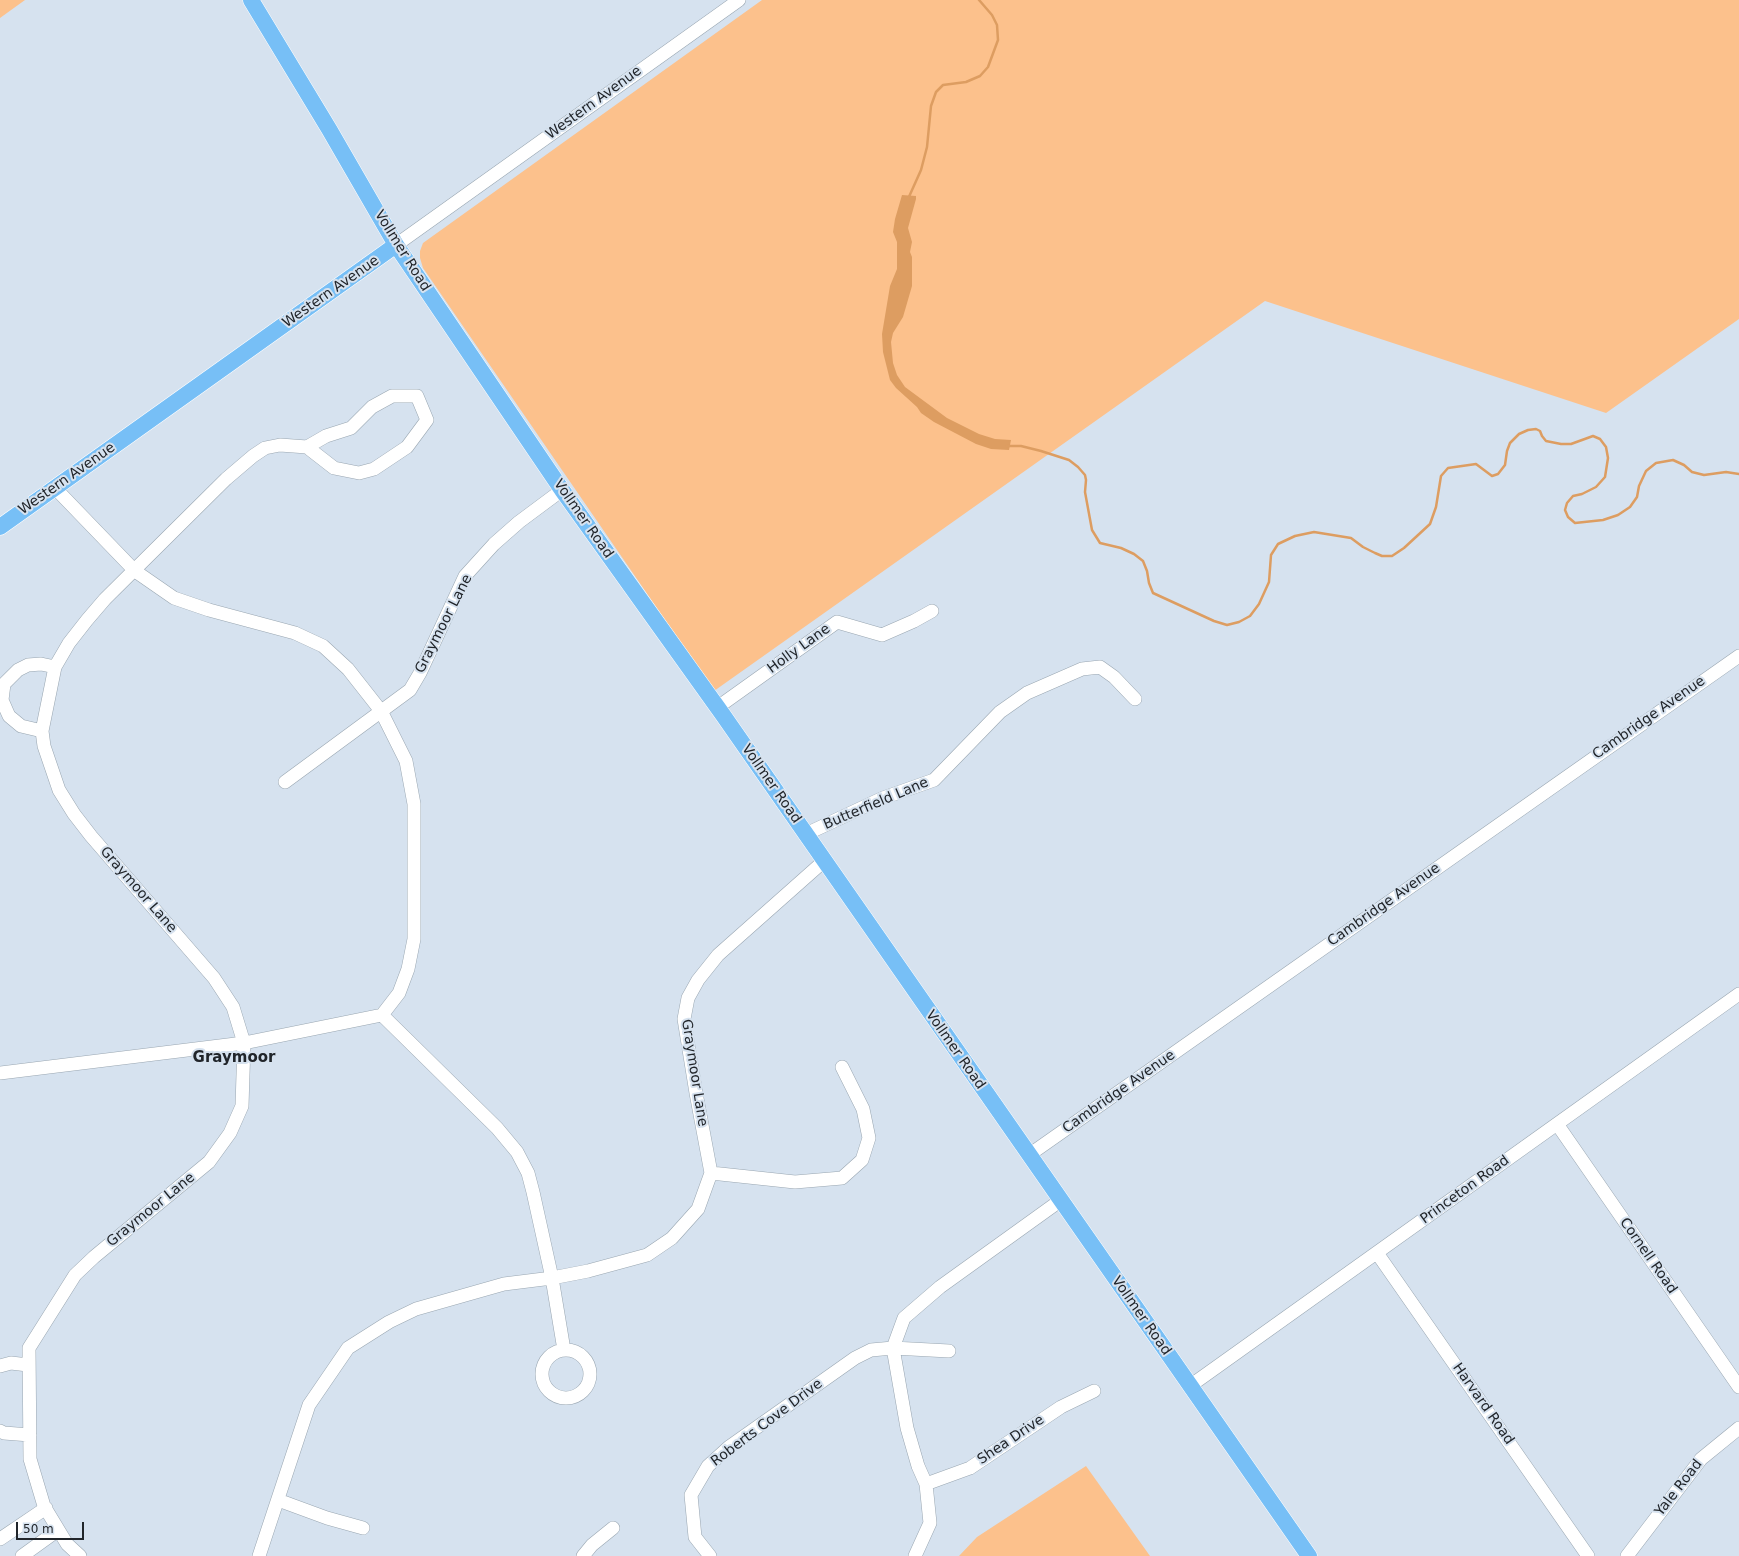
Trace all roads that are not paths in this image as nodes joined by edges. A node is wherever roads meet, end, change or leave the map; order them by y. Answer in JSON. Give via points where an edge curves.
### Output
{"nodes":[{"id":1,"x":250,"y":0,"type":"edge"},
{"id":2,"x":739,"y":0,"type":"edge"},
{"id":3,"x":396,"y":245,"type":"junction"},
{"id":4,"x":307,"y":447,"type":"junction"},
{"id":5,"x":55,"y":488,"type":"junction"},
{"id":6,"x":562,"y":490,"type":"junction"},
{"id":7,"x":0,"y":527,"type":"edge"},
{"id":8,"x":134,"y":571,"type":"junction"},
{"id":9,"x":932,"y":611,"type":"dead end"},
{"id":10,"x":1739,"y":656,"type":"edge"},
{"id":11,"x":55,"y":667,"type":"junction"},
{"id":12,"x":1135,"y":699,"type":"dead end"},
{"id":13,"x":718,"y":707,"type":"junction"},
{"id":14,"x":381,"y":711,"type":"junction"},
{"id":15,"x":42,"y":731,"type":"junction"},
{"id":16,"x":285,"y":782,"type":"dead end"},
{"id":17,"x":806,"y":834,"type":"junction"},
{"id":18,"x":824,"y":861,"type":"junction"},
{"id":19,"x":1739,"y":994,"type":"edge"},
{"id":20,"x":382,"y":1015,"type":"junction"},
{"id":21,"x":244,"y":1043,"type":"junction"},
{"id":22,"x":842,"y":1067,"type":"dead end"},
{"id":23,"x":1,"y":1069,"type":"edge"},
{"id":24,"x":1557,"y":1124,"type":"junction"},
{"id":25,"x":1029,"y":1155,"type":"junction"},
{"id":26,"x":711,"y":1173,"type":"junction"},
{"id":27,"x":1061,"y":1200,"type":"junction"},
{"id":28,"x":1377,"y":1253,"type":"junction"},
{"id":29,"x":552,"y":1278,"type":"junction"},
{"id":30,"x":893,"y":1348,"type":"junction"},
{"id":31,"x":564,"y":1350,"type":"dead end"},
{"id":32,"x":949,"y":1350,"type":"dead end"},
{"id":33,"x":28,"y":1365,"type":"junction"},
{"id":34,"x":0,"y":1366,"type":"edge"},
{"id":35,"x":1190,"y":1386,"type":"junction"},
{"id":36,"x":1739,"y":1387,"type":"edge"},
{"id":37,"x":1094,"y":1391,"type":"dead end"},
{"id":38,"x":1739,"y":1428,"type":"edge"},
{"id":39,"x":0,"y":1431,"type":"edge"},
{"id":40,"x":30,"y":1435,"type":"junction"},
{"id":41,"x":926,"y":1484,"type":"junction"},
{"id":42,"x":278,"y":1500,"type":"junction"},
{"id":43,"x":46,"y":1508,"type":"junction"},
{"id":44,"x":363,"y":1528,"type":"dead end"},
{"id":45,"x":614,"y":1528,"type":"dead end"},
{"id":46,"x":58,"y":1530,"type":"junction"},
{"id":47,"x":0,"y":1539,"type":"edge"},
{"id":48,"x":22,"y":1556,"type":"edge"},
{"id":49,"x":80,"y":1556,"type":"edge"},
{"id":50,"x":259,"y":1556,"type":"edge"},
{"id":51,"x":583,"y":1556,"type":"edge"},
{"id":52,"x":710,"y":1556,"type":"edge"},
{"id":53,"x":915,"y":1556,"type":"edge"},
{"id":54,"x":1309,"y":1556,"type":"edge"},
{"id":55,"x":1588,"y":1556,"type":"edge"},
{"id":56,"x":1628,"y":1556,"type":"edge"}],
"edges":[{"from":1,"to":3,"type":"main road","name":"Vollmer Road"},
{"from":2,"to":3,"type":"street","name":"Western Avenue"},
{"from":3,"to":5,"type":"main road","name":"Western Avenue"},
{"from":3,"to":6,"type":"main road","name":"Vollmer Road"},
{"from":4,"to":4,"type":"street","via":[[334,468],[359,473],[374,469],[407,447],[427,420],[417,396],[392,396],[372,407],[351,428],[326,436]]},
{"from":4,"to":8,"type":"street","name":"Graymoor Lane","via":[[280,445],[265,448],[253,456],[226,479]]},
{"from":5,"to":7,"type":"main road","name":"Western Avenue"},
{"from":5,"to":8,"type":"street"},
{"from":6,"to":13,"type":"main road","name":"Vollmer Road"},
{"from":6,"to":14,"type":"street","name":"Graymoor Lane","via":[[494,544],[465,576],[410,690]]},
{"from":8,"to":11,"type":"street","name":"Graymoor Lane","via":[[87,620]]},
{"from":8,"to":14,"type":"street","via":[[174,598],[295,633],[322,646],[348,668]]},
{"from":9,"to":13,"type":"street","name":"Holly Lane","via":[[882,635],[837,622]]},
{"from":10,"to":25,"type":"street","name":"Cambridge Avenue"},
{"from":11,"to":15,"type":"street","name":"Graymoor Lane"},
{"from":11,"to":15,"type":"street","via":[[28,665],[18,670],[4,684],[2,700],[9,716],[21,726]]},
{"from":12,"to":17,"type":"street","name":"Butterfield Lane","via":[[1114,677],[1100,667],[1082,669],[1027,693],[1000,712],[934,780],[883,798]]},
{"from":13,"to":17,"type":"main road","name":"Vollmer Road"},
{"from":14,"to":16,"type":"street","name":"Graymoor Lane"},
{"from":14,"to":20,"type":"street","via":[[406,761],[414,804],[414,939],[408,969],[399,993]]},
{"from":15,"to":21,"type":"street","name":"Graymoor Lane","via":[[44,746],[57,785],[74,814],[214,978],[233,1007]]},
{"from":17,"to":18,"type":"main road","name":"Vollmer Road"},
{"from":18,"to":25,"type":"main road","name":"Vollmer Road"},
{"from":18,"to":26,"type":"street","name":"Graymoor Lane","via":[[718,954],[688,998],[684,1019]]},
{"from":19,"to":24,"type":"street","name":"Princeton Road"},
{"from":20,"to":21,"type":"street"},
{"from":20,"to":29,"type":"street","via":[[497,1128],[517,1152],[528,1173]]},
{"from":21,"to":23,"type":"street"},
{"from":21,"to":33,"type":"street","name":"Graymoor Lane","via":[[242,1106],[230,1133],[209,1162],[75,1275],[29,1348]]},
{"from":22,"to":26,"type":"street","via":[[863,1110],[869,1138],[862,1160],[842,1178],[795,1182]]},
{"from":24,"to":28,"type":"street","name":"Princeton Road"},
{"from":24,"to":36,"type":"street","name":"Cornell Road"},
{"from":25,"to":27,"type":"main road","name":"Vollmer Road"},
{"from":26,"to":29,"type":"street","via":[[698,1209],[672,1238],[647,1255],[596,1270]]},
{"from":27,"to":30,"type":"street","via":[[917,1306],[904,1318]]},
{"from":27,"to":35,"type":"main road","name":"Vollmer Road"},
{"from":28,"to":35,"type":"street","name":"Princeton Road"},
{"from":28,"to":55,"type":"street","name":"Harvard Road"},
{"from":29,"to":31,"type":"street"},
{"from":29,"to":42,"type":"street","via":[[504,1284],[416,1310],[389,1322],[348,1348],[309,1405]]},
{"from":30,"to":32,"type":"street","name":"Roberts Cove Drive"},
{"from":30,"to":41,"type":"street","via":[[907,1428]]},
{"from":30,"to":52,"type":"street","name":"Roberts Cove Drive","via":[[871,1350],[855,1358],[729,1447],[708,1466],[691,1495],[696,1537]]},
{"from":33,"to":34,"type":"street","via":[[11,1363]]},
{"from":33,"to":40,"type":"street","name":"Graymoor Lane"},
{"from":35,"to":54,"type":"main road","name":"Vollmer Road"},
{"from":37,"to":41,"type":"street","name":"Shea Drive","via":[[1061,1406],[970,1468]]},
{"from":38,"to":56,"type":"street","name":"Yale Road","via":[[1701,1458]]},
{"from":39,"to":40,"type":"street"},
{"from":40,"to":43,"type":"street","name":"Graymoor Lane","via":[[30,1459]]},
{"from":41,"to":53,"type":"street","via":[[930,1523]]},
{"from":42,"to":44,"type":"street"},
{"from":42,"to":50,"type":"street"},
{"from":43,"to":46,"type":"street","name":"Graymoor Lane"},
{"from":43,"to":47,"type":"street"},
{"from":45,"to":51,"type":"street","via":[[592,1545]]},
{"from":46,"to":48,"type":"street"},
{"from":46,"to":49,"type":"street","name":"Graymoor Lane","via":[[67,1544]]}]}
